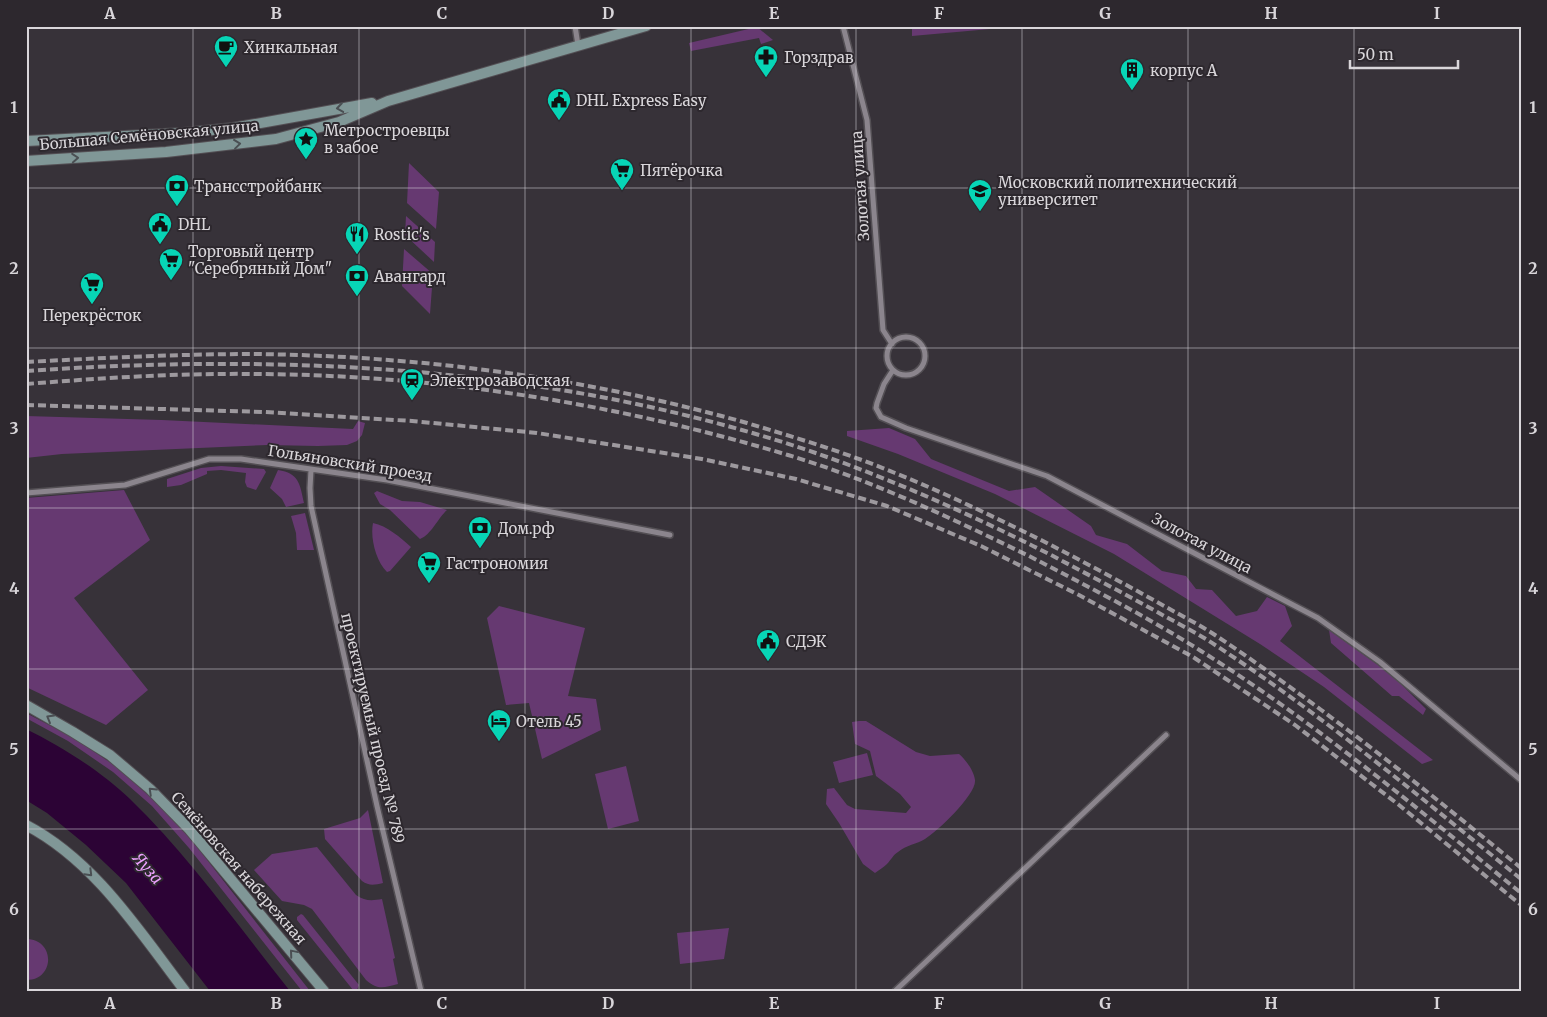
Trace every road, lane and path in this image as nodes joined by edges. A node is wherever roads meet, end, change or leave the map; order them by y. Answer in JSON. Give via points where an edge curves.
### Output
{"nodes":[{"id":1,"x":575,"y":26,"type":"edge"},
{"id":2,"x":646,"y":26,"type":"edge"},
{"id":3,"x":844,"y":26,"type":"edge"},
{"id":4,"x":578,"y":46,"type":"junction"},
{"id":5,"x":388,"y":101,"type":"junction"},
{"id":6,"x":26,"y":141,"type":"edge"},
{"id":7,"x":26,"y":161,"type":"edge"},
{"id":8,"x":892,"y":344,"type":"junction"},
{"id":9,"x":893,"y":370,"type":"junction"},
{"id":10,"x":312,"y":470,"type":"junction"},
{"id":11,"x":26,"y":493,"type":"edge"},
{"id":12,"x":670,"y":535,"type":"dead end"},
{"id":13,"x":26,"y":705,"type":"edge"},
{"id":14,"x":1166,"y":735,"type":"dead end"},
{"id":15,"x":1521,"y":780,"type":"edge"},
{"id":16,"x":26,"y":825,"type":"edge"},
{"id":17,"x":185,"y":991,"type":"edge"},
{"id":18,"x":324,"y":991,"type":"edge"},
{"id":19,"x":421,"y":991,"type":"edge"},
{"id":20,"x":895,"y":991,"type":"edge"}],
"edges":[{"from":1,"to":4,"type":"street"},
{"from":2,"to":4,"type":"main road","name":"Большая Семёновская улица"},
{"from":3,"to":8,"type":"street","name":"Золотая улица","via":[[868,120],[883,330]]},
{"from":4,"to":5,"type":"main road","name":"Большая Семёновская улица"},
{"from":5,"to":6,"type":"main road","name":"Большая Семёновская улица","one_way":true,"via":[[233,128]]},
{"from":7,"to":5,"type":"main road","name":"Большая Семёновская улица","one_way":true,"via":[[166,152],[276,139],[339,122]]},
{"from":8,"to":9,"type":"street","name":"Золотая улица","via":[[887,357]]},
{"from":8,"to":9,"type":"street","via":[[911,338],[918,341],[925,354],[922,367],[917,372],[905,375]]},
{"from":9,"to":15,"type":"street","name":"Золотая улица","via":[[877,403],[881,417],[1047,476],[1318,618],[1380,662]]},
{"from":10,"to":11,"type":"street","name":"Гольяновский проезд","via":[[241,459],[209,459],[125,485]]},
{"from":10,"to":12,"type":"street","name":"Гольяновский проезд","via":[[388,480]]},
{"from":10,"to":19,"type":"street","name":"проектируемый проезд № 789","via":[[312,506]]},
{"from":18,"to":13,"type":"main road","name":"Семёновская набережная","one_way":true,"via":[[189,829],[150,789],[110,755]]},
{"from":14,"to":20,"type":"street"},
{"from":16,"to":17,"type":"main road","one_way":true,"via":[[77,861],[109,893]]}]}
